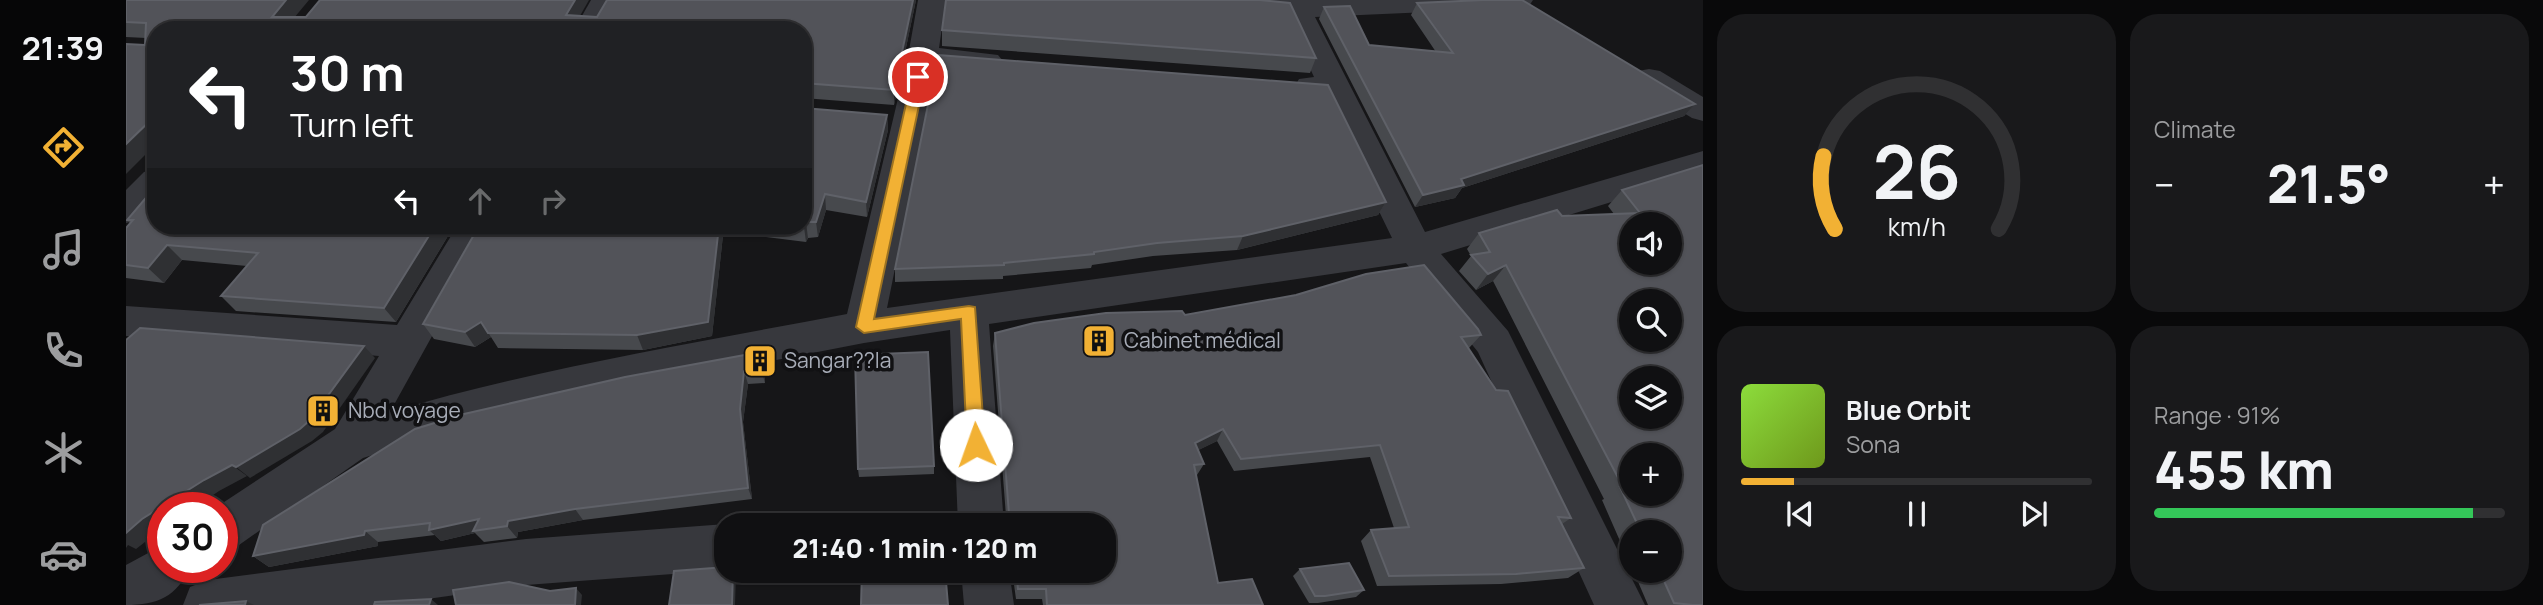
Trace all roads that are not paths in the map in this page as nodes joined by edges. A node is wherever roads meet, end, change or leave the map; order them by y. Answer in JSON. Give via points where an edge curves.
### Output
{"nodes":[{"id":1,"x":605,"y":0,"type":"edge"},
{"id":2,"x":933,"y":0,"type":"edge"},
{"id":3,"x":1206,"y":0,"type":"edge"},
{"id":4,"x":1526,"y":5,"type":"edge"},
{"id":5,"x":1297,"y":9,"type":"junction"},
{"id":6,"x":593,"y":21,"type":"edge"},
{"id":7,"x":923,"y":56,"type":"junction"},
{"id":8,"x":1622,"y":62,"type":"edge"},
{"id":9,"x":1019,"y":64,"type":"edge"},
{"id":10,"x":1279,"y":83,"type":"edge"},
{"id":11,"x":1334,"y":88,"type":"junction"},
{"id":12,"x":1703,"y":111,"type":"edge"},
{"id":13,"x":1703,"y":162,"type":"edge"},
{"id":14,"x":147,"y":189,"type":"edge"},
{"id":15,"x":126,"y":211,"type":"edge"},
{"id":16,"x":470,"y":235,"type":"edge"},
{"id":17,"x":1415,"y":248,"type":"junction"},
{"id":18,"x":969,"y":312,"type":"junction"},
{"id":19,"x":126,"y":321,"type":"edge"},
{"id":20,"x":864,"y":327,"type":"junction"},
{"id":21,"x":408,"y":342,"type":"junction"},
{"id":22,"x":350,"y":443,"type":"junction"},
{"id":23,"x":980,"y":513,"type":"edge"},
{"id":24,"x":238,"y":518,"type":"edge"},
{"id":25,"x":714,"y":548,"type":"edge"},
{"id":26,"x":147,"y":580,"type":"edge"},
{"id":27,"x":986,"y":583,"type":"edge"},
{"id":28,"x":126,"y":594,"type":"edge"},
{"id":29,"x":208,"y":605,"type":"edge"},
{"id":30,"x":989,"y":605,"type":"edge"},
{"id":31,"x":1620,"y":605,"type":"edge"}],
"edges":[{"from":1,"to":6,"type":"street"},
{"from":2,"to":7,"type":"street"},
{"from":3,"to":5,"type":"street"},
{"from":4,"to":5,"type":"street"},
{"from":5,"to":11,"type":"street"},
{"from":7,"to":9,"type":"street"},
{"from":7,"to":20,"type":"street","via":[[895,118]]},
{"from":8,"to":12,"type":"street"},
{"from":10,"to":11,"type":"street"},
{"from":11,"to":17,"type":"street"},
{"from":13,"to":17,"type":"street"},
{"from":14,"to":15,"type":"street"},
{"from":16,"to":21,"type":"street"},
{"from":17,"to":18,"type":"street"},
{"from":17,"to":31,"type":"street","via":[[1494,342]]},
{"from":18,"to":20,"type":"street"},
{"from":18,"to":23,"type":"street"},
{"from":19,"to":21,"type":"street"},
{"from":20,"to":22,"type":"street","via":[[499,400]]},
{"from":21,"to":22,"type":"street"},
{"from":22,"to":24,"type":"street"},
{"from":25,"to":29,"type":"street","via":[[526,562]]},
{"from":26,"to":28,"type":"street"},
{"from":27,"to":30,"type":"street"}]}
